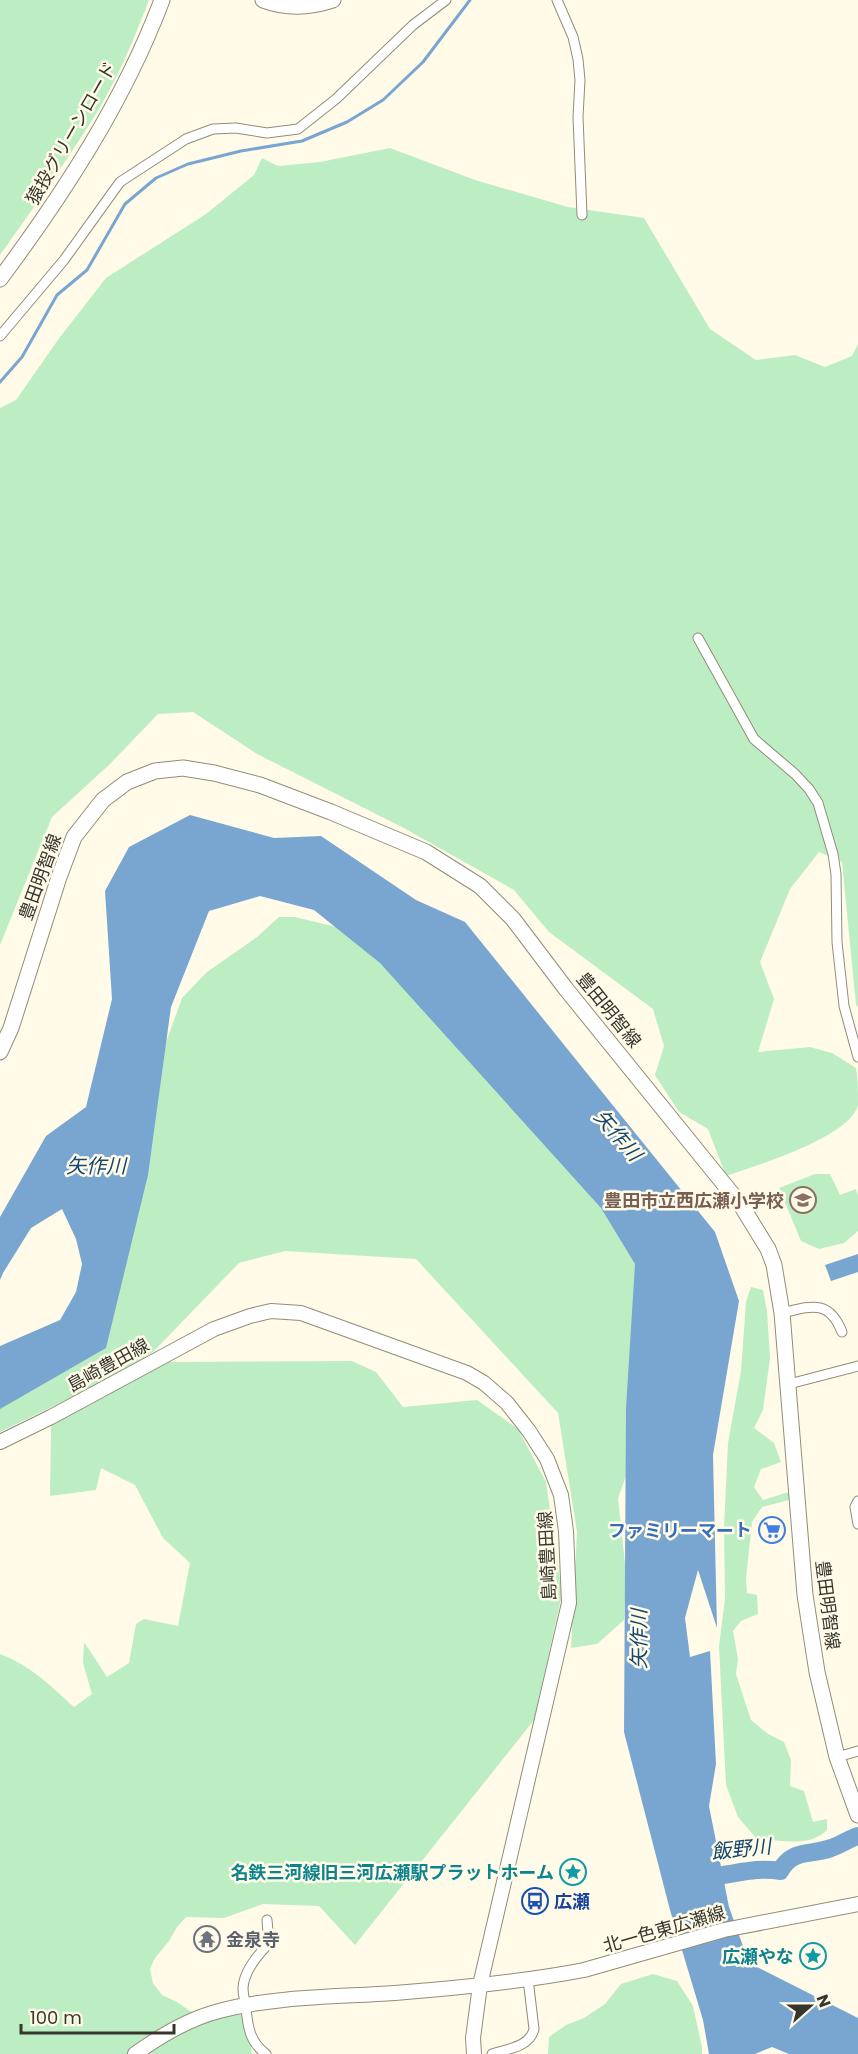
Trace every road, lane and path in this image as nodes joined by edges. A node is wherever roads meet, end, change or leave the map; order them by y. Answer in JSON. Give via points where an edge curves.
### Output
{"nodes":[{"id":1,"x":162,"y":0,"type":"edge"},
{"id":2,"x":263,"y":0,"type":"edge"},
{"id":3,"x":333,"y":0,"type":"edge"},
{"id":4,"x":446,"y":0,"type":"edge"},
{"id":5,"x":557,"y":0,"type":"edge"},
{"id":6,"x":582,"y":215,"type":"dead end"},
{"id":7,"x":0,"y":279,"type":"edge"},
{"id":8,"x":0,"y":336,"type":"edge"},
{"id":9,"x":698,"y":638,"type":"dead end"},
{"id":10,"x":0,"y":1052,"type":"edge"},
{"id":11,"x":858,"y":1057,"type":"edge"},
{"id":12,"x":782,"y":1312,"type":"junction"},
{"id":13,"x":842,"y":1332,"type":"dead end"},
{"id":14,"x":858,"y":1366,"type":"edge"},
{"id":15,"x":789,"y":1383,"type":"junction"},
{"id":16,"x":0,"y":1442,"type":"edge"},
{"id":17,"x":858,"y":1501,"type":"edge"},
{"id":18,"x":858,"y":1524,"type":"edge"},
{"id":19,"x":858,"y":1751,"type":"edge"},
{"id":20,"x":837,"y":1757,"type":"junction"},
{"id":21,"x":858,"y":1815,"type":"edge"},
{"id":22,"x":858,"y":1904,"type":"edge"},
{"id":23,"x":267,"y":1920,"type":"dead end"},
{"id":24,"x":528,"y":1979,"type":"junction"},
{"id":25,"x":480,"y":1985,"type":"junction"},
{"id":26,"x":246,"y":2006,"type":"junction"},
{"id":27,"x":135,"y":2054,"type":"edge"},
{"id":28,"x":266,"y":2054,"type":"edge"},
{"id":29,"x":474,"y":2054,"type":"edge"},
{"id":30,"x":492,"y":2054,"type":"edge"}],
"edges":[{"from":1,"to":7,"type":"main road","name":"猿投グリーンロード","via":[[129,73],[80,164]]},
{"from":2,"to":3,"type":"main road","via":[[286,7]]},
{"from":4,"to":8,"type":"street","via":[[298,129],[267,133],[213,129],[186,139],[120,182],[64,260]]},
{"from":5,"to":6,"type":"street","via":[[578,58]]},
{"from":9,"to":11,"type":"street","via":[[754,739],[795,774],[818,803],[834,854],[843,996]]},
{"from":10,"to":12,"type":"main road","name":"豊田明智線","via":[[74,837],[103,800],[127,782],[155,771],[183,768],[260,785],[426,852],[480,886],[498,903],[741,1205],[768,1249]]},
{"from":12,"to":13,"type":"street","via":[[822,1307],[832,1313]]},
{"from":12,"to":15,"type":"main road","name":"豊田明智線"},
{"from":14,"to":15,"type":"street"},
{"from":15,"to":20,"type":"main road","name":"豊田明智線","via":[[805,1595],[817,1672]]},
{"from":16,"to":25,"type":"main road","name":"島崎豊田線","via":[[214,1329],[271,1311],[301,1313],[467,1373],[507,1403],[547,1460],[561,1495],[569,1603]]},
{"from":17,"to":18,"type":"street"},
{"from":19,"to":20,"type":"street"},
{"from":20,"to":21,"type":"main road","name":"豊田明智線"},
{"from":22,"to":24,"type":"main road","name":"北一色東広瀬線","via":[[724,1930],[584,1970]]},
{"from":23,"to":26,"type":"street","via":[[269,1943],[250,1967],[242,1991]]},
{"from":24,"to":25,"type":"main road","name":"北一色東広瀬線"},
{"from":24,"to":30,"type":"street","via":[[533,2034],[524,2044]]},
{"from":25,"to":26,"type":"main road","name":"北一色東広瀬線"},
{"from":25,"to":29,"type":"main road","name":"島崎豊田線"},
{"from":26,"to":27,"type":"main road","name":"北一色東広瀬線","via":[[180,2025]]},
{"from":26,"to":28,"type":"street","via":[[248,2030]]}]}
